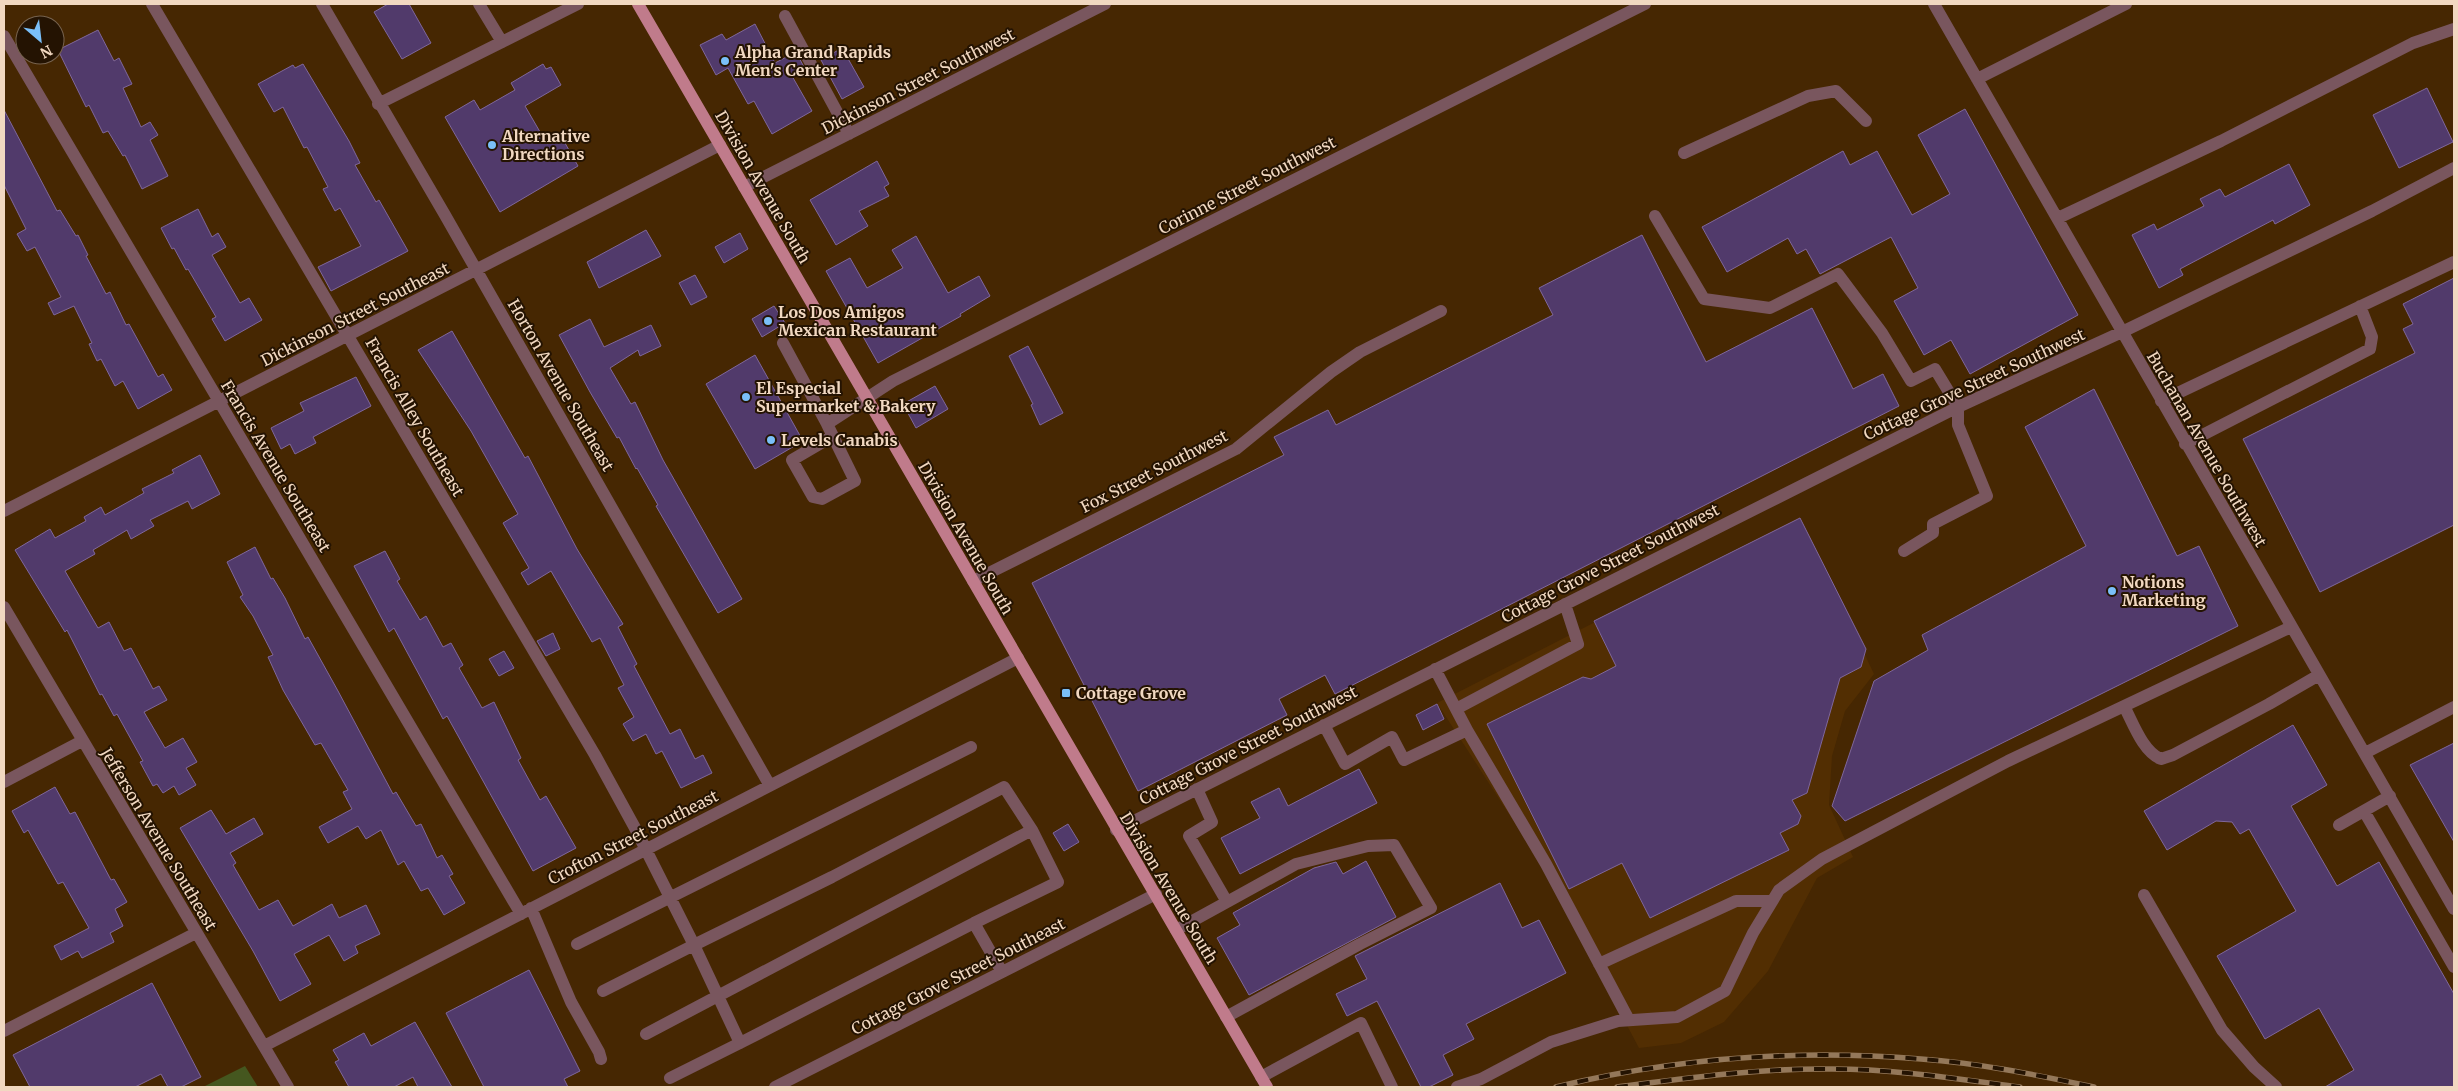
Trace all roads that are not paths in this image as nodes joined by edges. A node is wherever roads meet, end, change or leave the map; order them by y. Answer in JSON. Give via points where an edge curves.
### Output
{"nodes":[{"id":1,"x":152,"y":4,"type":"edge"},
{"id":2,"x":322,"y":4,"type":"edge"},
{"id":3,"x":479,"y":4,"type":"edge"},
{"id":4,"x":578,"y":4,"type":"edge"},
{"id":5,"x":638,"y":4,"type":"edge"},
{"id":6,"x":1105,"y":4,"type":"edge"},
{"id":7,"x":1645,"y":4,"type":"edge"},
{"id":8,"x":1934,"y":4,"type":"edge"},
{"id":9,"x":2126,"y":4,"type":"edge"},
{"id":10,"x":785,"y":16,"type":"dead end"},
{"id":11,"x":2454,"y":30,"type":"edge"},
{"id":12,"x":4,"y":36,"type":"edge"},
{"id":13,"x":502,"y":42,"type":"junction"},
{"id":14,"x":1977,"y":79,"type":"junction"},
{"id":15,"x":378,"y":104,"type":"junction"},
{"id":16,"x":1866,"y":121,"type":"dead end"},
{"id":17,"x":849,"y":134,"type":"junction"},
{"id":18,"x":720,"y":145,"type":"junction"},
{"id":19,"x":1684,"y":153,"type":"dead end"},
{"id":20,"x":2454,"y":168,"type":"edge"},
{"id":21,"x":744,"y":187,"type":"junction"},
{"id":22,"x":1655,"y":216,"type":"dead end"},
{"id":23,"x":2058,"y":218,"type":"junction"},
{"id":24,"x":2454,"y":262,"type":"edge"},
{"id":25,"x":476,"y":270,"type":"junction"},
{"id":26,"x":2360,"y":306,"type":"junction"},
{"id":27,"x":1441,"y":311,"type":"dead end"},
{"id":28,"x":2122,"y":332,"type":"junction"},
{"id":29,"x":348,"y":336,"type":"junction"},
{"id":30,"x":783,"y":344,"type":"dead end"},
{"id":31,"x":866,"y":399,"type":"junction"},
{"id":32,"x":2161,"y":401,"type":"junction"},
{"id":33,"x":219,"y":402,"type":"junction"},
{"id":34,"x":1958,"y":407,"type":"junction"},
{"id":35,"x":827,"y":424,"type":"junction"},
{"id":36,"x":833,"y":436,"type":"junction"},
{"id":37,"x":2186,"y":444,"type":"junction"},
{"id":38,"x":4,"y":510,"type":"edge"},
{"id":39,"x":1904,"y":551,"type":"dead end"},
{"id":40,"x":973,"y":581,"type":"junction"},
{"id":41,"x":1565,"y":604,"type":"junction"},
{"id":42,"x":4,"y":607,"type":"edge"},
{"id":43,"x":2291,"y":627,"type":"junction"},
{"id":44,"x":1018,"y":658,"type":"junction"},
{"id":45,"x":1436,"y":669,"type":"junction"},
{"id":46,"x":2319,"y":675,"type":"junction"},
{"id":47,"x":2124,"y":706,"type":"junction"},
{"id":48,"x":2454,"y":707,"type":"edge"},
{"id":49,"x":1456,"y":709,"type":"junction"},
{"id":50,"x":1324,"y":725,"type":"junction"},
{"id":51,"x":1467,"y":730,"type":"junction"},
{"id":52,"x":82,"y":741,"type":"junction"},
{"id":53,"x":971,"y":747,"type":"dead end"},
{"id":54,"x":2365,"y":753,"type":"junction"},
{"id":55,"x":4,"y":782,"type":"edge"},
{"id":56,"x":770,"y":784,"type":"junction"},
{"id":57,"x":1198,"y":789,"type":"junction"},
{"id":58,"x":2390,"y":796,"type":"junction"},
{"id":59,"x":2364,"y":811,"type":"junction"},
{"id":60,"x":2339,"y":825,"type":"dead end"},
{"id":61,"x":1032,"y":830,"type":"junction"},
{"id":62,"x":1116,"y":830,"type":"junction"},
{"id":63,"x":645,"y":849,"type":"junction"},
{"id":64,"x":1156,"y":894,"type":"junction"},
{"id":65,"x":2144,"y":895,"type":"dead end"},
{"id":66,"x":670,"y":897,"type":"junction"},
{"id":67,"x":1772,"y":901,"type":"junction"},
{"id":68,"x":1227,"y":902,"type":"junction"},
{"id":69,"x":2454,"y":909,"type":"edge"},
{"id":70,"x":526,"y":911,"type":"junction"},
{"id":71,"x":974,"y":923,"type":"junction"},
{"id":72,"x":1176,"y":930,"type":"junction"},
{"id":73,"x":196,"y":933,"type":"junction"},
{"id":74,"x":577,"y":944,"type":"dead end"},
{"id":75,"x":694,"y":945,"type":"junction"},
{"id":76,"x":1600,"y":964,"type":"junction"},
{"id":77,"x":2454,"y":967,"type":"edge"},
{"id":78,"x":1002,"y":972,"type":"junction"},
{"id":79,"x":603,"y":991,"type":"dead end"},
{"id":80,"x":718,"y":996,"type":"junction"},
{"id":81,"x":1226,"y":1017,"type":"junction"},
{"id":82,"x":1629,"y":1020,"type":"junction"},
{"id":83,"x":4,"y":1031,"type":"edge"},
{"id":84,"x":646,"y":1034,"type":"dead end"},
{"id":85,"x":740,"y":1043,"type":"junction"},
{"id":86,"x":264,"y":1046,"type":"junction"},
{"id":87,"x":601,"y":1060,"type":"dead end"},
{"id":88,"x":670,"y":1078,"type":"dead end"},
{"id":89,"x":1264,"y":1082,"type":"edge"},
{"id":90,"x":288,"y":1087,"type":"edge"},
{"id":91,"x":775,"y":1087,"type":"edge"},
{"id":92,"x":1392,"y":1087,"type":"edge"},
{"id":93,"x":1457,"y":1087,"type":"edge"},
{"id":94,"x":2276,"y":1087,"type":"edge"}],
"edges":[{"from":1,"to":29,"type":"street","name":"Francis Alley Southeast"},
{"from":2,"to":15,"type":"street","name":"Horton Avenue Southeast"},
{"from":3,"to":13,"type":"street"},
{"from":4,"to":13,"type":"street"},
{"from":5,"to":18,"type":"main road","name":"Division Avenue South"},
{"from":6,"to":17,"type":"street","name":"Dickinson Street Southwest"},
{"from":7,"to":31,"type":"street","name":"Corinne Street Southwest","via":[[893,381]]},
{"from":8,"to":14,"type":"street","name":"Buchanan Avenue Southwest"},
{"from":9,"to":14,"type":"street"},
{"from":10,"to":17,"type":"street"},
{"from":11,"to":23,"type":"street","via":[[2413,43],[2221,141]]},
{"from":12,"to":33,"type":"street","name":"Francis Avenue Southeast"},
{"from":13,"to":15,"type":"street"},
{"from":14,"to":23,"type":"street","name":"Buchanan Avenue Southwest"},
{"from":15,"to":25,"type":"street","name":"Horton Avenue Southeast"},
{"from":16,"to":19,"type":"street","via":[[1836,92],[1808,96]]},
{"from":17,"to":21,"type":"street","name":"Dickinson Street Southwest"},
{"from":18,"to":21,"type":"main road","name":"Division Avenue South"},
{"from":18,"to":25,"type":"street","name":"Dickinson Street Southeast"},
{"from":20,"to":28,"type":"street","name":"Cottage Grove Street Southwest"},
{"from":21,"to":31,"type":"main road","name":"Division Avenue South"},
{"from":22,"to":34,"type":"street","via":[[1704,299],[1770,308],[1838,274],[1882,333],[1911,381],[1935,369]]},
{"from":23,"to":28,"type":"street","name":"Buchanan Avenue Southwest"},
{"from":24,"to":26,"type":"street"},
{"from":25,"to":29,"type":"street","name":"Dickinson Street Southeast"},
{"from":25,"to":56,"type":"street","name":"Horton Avenue Southeast"},
{"from":26,"to":32,"type":"street"},
{"from":26,"to":37,"type":"street","via":[[2372,337],[2370,350]]},
{"from":27,"to":40,"type":"street","name":"Fox Street Southwest","via":[[1345,362],[1236,449]]},
{"from":28,"to":32,"type":"street","name":"Buchanan Avenue Southwest"},
{"from":28,"to":34,"type":"street","name":"Cottage Grove Street Southwest"},
{"from":29,"to":33,"type":"street","name":"Dickinson Street Southeast"},
{"from":29,"to":63,"type":"street","name":"Francis Alley Southeast","via":[[594,755]]},
{"from":30,"to":35,"type":"street"},
{"from":31,"to":35,"type":"street","name":"Corinne Street Southwest"},
{"from":31,"to":40,"type":"main road","name":"Division Avenue South"},
{"from":32,"to":37,"type":"street","name":"Buchanan Avenue Southwest"},
{"from":33,"to":38,"type":"street","name":"Dickinson Street Southeast"},
{"from":33,"to":70,"type":"street","name":"Francis Avenue Southeast"},
{"from":34,"to":39,"type":"street","via":[[1958,425],[1987,496],[1933,524],[1933,533]]},
{"from":34,"to":41,"type":"street","name":"Cottage Grove Street Southwest"},
{"from":35,"to":36,"type":"street"},
{"from":36,"to":36,"type":"street","via":[[855,481],[822,500],[813,497],[792,460]]},
{"from":37,"to":43,"type":"street","name":"Buchanan Avenue Southwest"},
{"from":40,"to":44,"type":"main road","name":"Division Avenue South"},
{"from":41,"to":45,"type":"street","name":"Cottage Grove Street Southwest"},
{"from":41,"to":49,"type":"street","via":[[1578,644]]},
{"from":42,"to":52,"type":"street","name":"Jefferson Avenue Southeast"},
{"from":43,"to":46,"type":"street","name":"Buchanan Avenue Southwest"},
{"from":43,"to":47,"type":"street"},
{"from":44,"to":56,"type":"street","name":"Crofton Street Southeast"},
{"from":44,"to":62,"type":"main road","name":"Division Avenue South"},
{"from":45,"to":49,"type":"street"},
{"from":45,"to":50,"type":"street","name":"Cottage Grove Street Southwest"},
{"from":46,"to":47,"type":"street","via":[[2173,756],[2161,759],[2148,749]]},
{"from":46,"to":54,"type":"street","name":"Buchanan Avenue Southwest"},
{"from":47,"to":67,"type":"street","via":[[1822,859],[1780,890]]},
{"from":48,"to":54,"type":"street"},
{"from":49,"to":51,"type":"street"},
{"from":50,"to":51,"type":"street","via":[[1345,764],[1392,738],[1404,760]]},
{"from":50,"to":57,"type":"street","name":"Cottage Grove Street Southwest"},
{"from":51,"to":76,"type":"street"},
{"from":52,"to":55,"type":"street"},
{"from":52,"to":73,"type":"street","name":"Jefferson Avenue Southeast"},
{"from":53,"to":66,"type":"street"},
{"from":54,"to":58,"type":"street","name":"Buchanan Avenue Southwest"},
{"from":56,"to":63,"type":"street","name":"Crofton Street Southeast"},
{"from":57,"to":62,"type":"street","name":"Cottage Grove Street Southwest"},
{"from":57,"to":68,"type":"street","via":[[1212,822],[1189,836]]},
{"from":58,"to":59,"type":"street"},
{"from":58,"to":69,"type":"street","name":"Buchanan Avenue Southwest"},
{"from":59,"to":60,"type":"street"},
{"from":59,"to":77,"type":"street"},
{"from":61,"to":71,"type":"street","via":[[1058,882]]},
{"from":61,"to":75,"type":"street","via":[[1004,787]]},
{"from":61,"to":80,"type":"street"},
{"from":62,"to":64,"type":"main road","name":"Division Avenue South"},
{"from":63,"to":66,"type":"street","name":"Francis Alley Southeast"},
{"from":63,"to":70,"type":"street","name":"Crofton Street Southeast"},
{"from":64,"to":72,"type":"main road","name":"Division Avenue South"},
{"from":64,"to":78,"type":"street","name":"Cottage Grove Street Southeast"},
{"from":65,"to":94,"type":"street","via":[[2222,1030]]},
{"from":66,"to":74,"type":"street"},
{"from":66,"to":75,"type":"street","name":"Francis Alley Southeast"},
{"from":67,"to":76,"type":"street","via":[[1736,901]]},
{"from":67,"to":82,"type":"street","via":[[1725,991],[1677,1016]]},
{"from":68,"to":72,"type":"street"},
{"from":68,"to":81,"type":"street","via":[[1296,864],[1368,846],[1394,845],[1431,908]]},
{"from":70,"to":86,"type":"street","name":"Crofton Street Southeast"},
{"from":70,"to":87,"type":"street","name":"Francis Avenue Southeast"},
{"from":71,"to":78,"type":"street"},
{"from":71,"to":85,"type":"street"},
{"from":72,"to":81,"type":"main road","name":"Division Avenue South"},
{"from":73,"to":83,"type":"street"},
{"from":73,"to":86,"type":"street","name":"Jefferson Avenue Southeast"},
{"from":75,"to":79,"type":"street"},
{"from":75,"to":80,"type":"street","name":"Francis Alley Southeast"},
{"from":76,"to":82,"type":"street"},
{"from":78,"to":91,"type":"street","name":"Cottage Grove Street Southeast"},
{"from":80,"to":84,"type":"street"},
{"from":80,"to":85,"type":"street","name":"Francis Alley Southeast"},
{"from":81,"to":89,"type":"main road","name":"Division Avenue South"},
{"from":82,"to":93,"type":"street","via":[[1552,1042],[1481,1079]]},
{"from":85,"to":88,"type":"street"},
{"from":86,"to":90,"type":"street","name":"Jefferson Avenue Southeast"},
{"from":89,"to":92,"type":"street","via":[[1361,1023]]}]}
